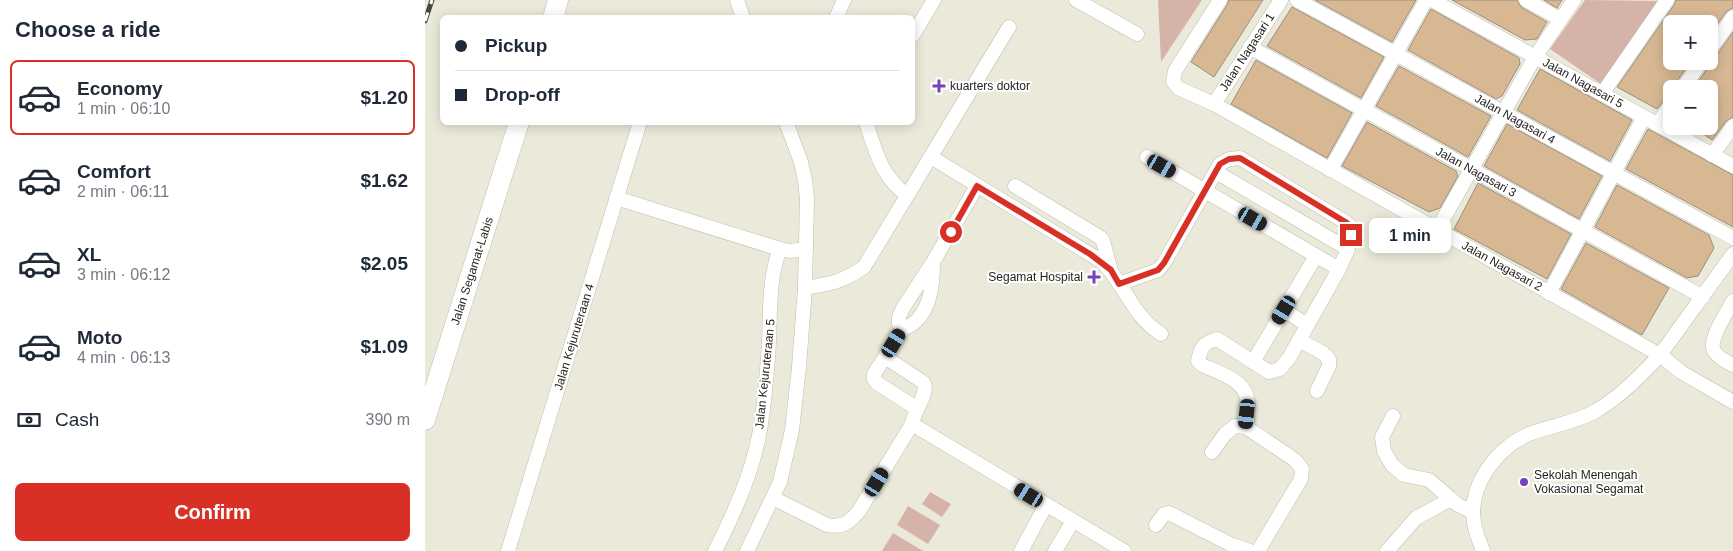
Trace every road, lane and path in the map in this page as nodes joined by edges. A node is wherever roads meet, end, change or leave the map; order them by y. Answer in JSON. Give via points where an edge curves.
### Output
{"nodes":[{"id":1,"x":558,"y":0,"type":"edge"},
{"id":2,"x":737,"y":0,"type":"edge"},
{"id":3,"x":845,"y":0,"type":"edge"},
{"id":4,"x":934,"y":0,"type":"edge"},
{"id":5,"x":1076,"y":0,"type":"edge"},
{"id":6,"x":1220,"y":0,"type":"edge"},
{"id":7,"x":1281,"y":0,"type":"edge"},
{"id":8,"x":1297,"y":0,"type":"edge"},
{"id":9,"x":1526,"y":0,"type":"edge"},
{"id":10,"x":1574,"y":0,"type":"edge"},
{"id":11,"x":1667,"y":0,"type":"edge"},
{"id":12,"x":1434,"y":1,"type":"edge"},
{"id":13,"x":554,"y":15,"type":"edge"},
{"id":14,"x":742,"y":15,"type":"edge"},
{"id":15,"x":838,"y":15,"type":"edge"},
{"id":16,"x":1733,"y":17,"type":"edge"},
{"id":17,"x":1561,"y":19,"type":"junction"},
{"id":18,"x":1009,"y":27,"type":"dead end"},
{"id":19,"x":915,"y":32,"type":"edge"},
{"id":20,"x":1137,"y":34,"type":"dead end"},
{"id":21,"x":1718,"y":38,"type":"edge"},
{"id":22,"x":1250,"y":47,"type":"junction"},
{"id":23,"x":1397,"y":54,"type":"junction"},
{"id":24,"x":1535,"y":57,"type":"junction"},
{"id":25,"x":1602,"y":94,"type":"junction"},
{"id":26,"x":1214,"y":104,"type":"junction"},
{"id":27,"x":1365,"y":110,"type":"junction"},
{"id":28,"x":1502,"y":112,"type":"junction"},
{"id":29,"x":1663,"y":116,"type":"edge"},
{"id":30,"x":1644,"y":117,"type":"junction"},
{"id":31,"x":1657,"y":124,"type":"junction"},
{"id":32,"x":518,"y":125,"type":"edge"},
{"id":33,"x":639,"y":125,"type":"edge"},
{"id":34,"x":788,"y":125,"type":"edge"},
{"id":35,"x":867,"y":125,"type":"edge"},
{"id":36,"x":1733,"y":126,"type":"edge"},
{"id":37,"x":1712,"y":154,"type":"junction"},
{"id":38,"x":931,"y":157,"type":"junction"},
{"id":39,"x":1147,"y":157,"type":"dead end"},
{"id":40,"x":1733,"y":166,"type":"edge"},
{"id":41,"x":1470,"y":168,"type":"junction"},
{"id":42,"x":1331,"y":170,"type":"junction"},
{"id":43,"x":1216,"y":172,"type":"junction"},
{"id":44,"x":1614,"y":173,"type":"junction"},
{"id":45,"x":977,"y":186,"type":"junction"},
{"id":46,"x":1015,"y":186,"type":"dead end"},
{"id":47,"x":1205,"y":191,"type":"junction"},
{"id":48,"x":907,"y":195,"type":"junction"},
{"id":49,"x":616,"y":198,"type":"junction"},
{"id":50,"x":1437,"y":230,"type":"junction"},
{"id":51,"x":1583,"y":230,"type":"junction"},
{"id":52,"x":1733,"y":238,"type":"edge"},
{"id":53,"x":780,"y":249,"type":"junction"},
{"id":54,"x":805,"y":249,"type":"junction"},
{"id":55,"x":1348,"y":249,"type":"junction"},
{"id":56,"x":1733,"y":254,"type":"edge"},
{"id":57,"x":1316,"y":256,"type":"junction"},
{"id":58,"x":1339,"y":269,"type":"junction"},
{"id":59,"x":1111,"y":270,"type":"junction"},
{"id":60,"x":1119,"y":284,"type":"junction"},
{"id":61,"x":805,"y":288,"type":"junction"},
{"id":62,"x":1549,"y":293,"type":"junction"},
{"id":63,"x":1703,"y":297,"type":"junction"},
{"id":64,"x":1733,"y":301,"type":"edge"},
{"id":65,"x":1284,"y":310,"type":"junction"},
{"id":66,"x":1729,"y":318,"type":"edge"},
{"id":67,"x":1307,"y":325,"type":"junction"},
{"id":68,"x":1161,"y":334,"type":"dead end"},
{"id":69,"x":1299,"y":340,"type":"junction"},
{"id":70,"x":1660,"y":355,"type":"junction"},
{"id":71,"x":885,"y":358,"type":"junction"},
{"id":72,"x":1253,"y":362,"type":"junction"},
{"id":73,"x":1733,"y":365,"type":"edge"},
{"id":74,"x":1317,"y":391,"type":"dead end"},
{"id":75,"x":1733,"y":402,"type":"edge"},
{"id":76,"x":916,"y":408,"type":"junction"},
{"id":77,"x":1393,"y":416,"type":"dead end"},
{"id":78,"x":425,"y":420,"type":"edge"},
{"id":79,"x":912,"y":424,"type":"junction"},
{"id":80,"x":1246,"y":427,"type":"junction"},
{"id":81,"x":1212,"y":452,"type":"dead end"},
{"id":82,"x":773,"y":498,"type":"junction"},
{"id":83,"x":1451,"y":499,"type":"junction"},
{"id":84,"x":1046,"y":505,"type":"junction"},
{"id":85,"x":1473,"y":512,"type":"junction"},
{"id":86,"x":1073,"y":521,"type":"junction"},
{"id":87,"x":1155,"y":525,"type":"dead end"},
{"id":88,"x":508,"y":551,"type":"edge"},
{"id":89,"x":715,"y":551,"type":"edge"},
{"id":90,"x":747,"y":551,"type":"edge"},
{"id":91,"x":1021,"y":551,"type":"edge"},
{"id":92,"x":1055,"y":551,"type":"edge"},
{"id":93,"x":1124,"y":551,"type":"edge"},
{"id":94,"x":1250,"y":551,"type":"edge"},
{"id":95,"x":1258,"y":551,"type":"edge"},
{"id":96,"x":1387,"y":551,"type":"edge"},
{"id":97,"x":1483,"y":551,"type":"edge"}],
"edges":[{"from":1,"to":13,"type":"highway"},
{"from":2,"to":14,"type":"street"},
{"from":3,"to":15,"type":"street"},
{"from":4,"to":19,"type":"street"},
{"from":5,"to":20,"type":"street"},
{"from":6,"to":26,"type":"street","name":"Jalan Nagasari 2","via":[[1173,76],[1174,86]]},
{"from":7,"to":22,"type":"street","name":"Jalan Nagasari 1"},
{"from":8,"to":23,"type":"street","name":"Jalan Nagasari 4"},
{"from":9,"to":17,"type":"street"},
{"from":10,"to":17,"type":"street"},
{"from":11,"to":25,"type":"street"},
{"from":12,"to":23,"type":"street"},
{"from":12,"to":24,"type":"street","name":"Jalan Nagasari 5"},
{"from":16,"to":21,"type":"street"},
{"from":17,"to":24,"type":"street"},
{"from":18,"to":38,"type":"street"},
{"from":22,"to":26,"type":"street","name":"Jalan Nagasari 1"},
{"from":22,"to":27,"type":"street","name":"Jalan Nagasari 3"},
{"from":23,"to":27,"type":"street"},
{"from":23,"to":28,"type":"street","name":"Jalan Nagasari 4"},
{"from":24,"to":25,"type":"street","name":"Jalan Nagasari 5"},
{"from":24,"to":28,"type":"street"},
{"from":25,"to":30,"type":"street","name":"Jalan Nagasari 5"},
{"from":26,"to":42,"type":"street","name":"Jalan Nagasari 2"},
{"from":27,"to":41,"type":"street","name":"Jalan Nagasari 3"},
{"from":27,"to":42,"type":"street"},
{"from":28,"to":41,"type":"street"},
{"from":28,"to":44,"type":"street","name":"Jalan Nagasari 4"},
{"from":29,"to":31,"type":"street"},
{"from":30,"to":31,"type":"street","name":"Jalan Nagasari 5"},
{"from":30,"to":44,"type":"street"},
{"from":31,"to":37,"type":"street","name":"Jalan Nagasari 5"},
{"from":32,"to":78,"type":"highway","name":"Jalan Segamat-Labis"},
{"from":33,"to":49,"type":"street","name":"Jalan Kejuruteraan 4"},
{"from":34,"to":54,"type":"street","via":[[805,180]]},
{"from":35,"to":48,"type":"street","via":[[888,178]]},
{"from":36,"to":37,"type":"street"},
{"from":37,"to":40,"type":"street","name":"Jalan Nagasari 5"},
{"from":38,"to":45,"type":"street"},
{"from":38,"to":48,"type":"street"},
{"from":39,"to":47,"type":"street"},
{"from":41,"to":50,"type":"street"},
{"from":41,"to":51,"type":"street","name":"Jalan Nagasari 3"},
{"from":42,"to":50,"type":"street","name":"Jalan Nagasari 2"},
{"from":43,"to":47,"type":"street"},
{"from":43,"to":55,"type":"street"},
{"from":43,"to":55,"type":"street","via":[[1220,164],[1240,158],[1347,223],[1352,228]]},
{"from":44,"to":51,"type":"street"},
{"from":44,"to":52,"type":"street","name":"Jalan Nagasari 4"},
{"from":45,"to":59,"type":"street"},
{"from":45,"to":71,"type":"street","via":[[933,262],[929,302],[916,322],[903,329]]},
{"from":46,"to":59,"type":"street","via":[[1101,238]]},
{"from":47,"to":57,"type":"street"},
{"from":47,"to":60,"type":"street","via":[[1158,270]]},
{"from":48,"to":61,"type":"street","via":[[864,267],[850,277]]},
{"from":49,"to":53,"type":"street"},
{"from":49,"to":88,"type":"street","name":"Jalan Kejuruteraan 4"},
{"from":50,"to":62,"type":"street","name":"Jalan Nagasari 2"},
{"from":51,"to":62,"type":"street"},
{"from":51,"to":63,"type":"street","name":"Jalan Nagasari 3"},
{"from":53,"to":54,"type":"street"},
{"from":53,"to":89,"type":"street","name":"Jalan Kejuruteraan 5","via":[[772,287],[760,432],[743,486]]},
{"from":54,"to":61,"type":"street"},
{"from":55,"to":58,"type":"street"},
{"from":56,"to":63,"type":"street"},
{"from":57,"to":58,"type":"street"},
{"from":57,"to":65,"type":"street"},
{"from":58,"to":67,"type":"street"},
{"from":59,"to":60,"type":"street"},
{"from":60,"to":68,"type":"street","via":[[1135,310]]},
{"from":61,"to":82,"type":"street","via":[[792,430]]},
{"from":62,"to":70,"type":"street","name":"Jalan Nagasari 2"},
{"from":63,"to":70,"type":"street"},
{"from":64,"to":66,"type":"street"},
{"from":65,"to":67,"type":"street"},
{"from":65,"to":72,"type":"street"},
{"from":66,"to":73,"type":"street","via":[[1714,336],[1713,350]]},
{"from":67,"to":69,"type":"street"},
{"from":69,"to":72,"type":"street","via":[[1280,369],[1269,372]]},
{"from":69,"to":74,"type":"street","via":[[1329,359]]},
{"from":70,"to":75,"type":"street","name":"Jalan Nagasari 2","via":[[1681,372]]},
{"from":70,"to":85,"type":"street","via":[[1611,402],[1592,414],[1529,434],[1502,451],[1483,478]]},
{"from":71,"to":76,"type":"street","via":[[926,386]]},
{"from":71,"to":76,"type":"street","via":[[874,374],[877,384]]},
{"from":72,"to":80,"type":"street","via":[[1217,339],[1200,348],[1198,361],[1202,365],[1244,388],[1248,402]]},
{"from":76,"to":79,"type":"street"},
{"from":77,"to":83,"type":"street","via":[[1382,437],[1388,459],[1404,475],[1429,480]]},
{"from":79,"to":82,"type":"street","via":[[859,511],[844,525],[827,525]]},
{"from":79,"to":84,"type":"street"},
{"from":80,"to":81,"type":"street","via":[[1235,426]]},
{"from":80,"to":95,"type":"street","via":[[1295,460],[1302,469],[1301,479]]},
{"from":82,"to":90,"type":"street"},
{"from":83,"to":85,"type":"street"},
{"from":83,"to":96,"type":"street","via":[[1416,518]]},
{"from":84,"to":86,"type":"street"},
{"from":84,"to":91,"type":"street"},
{"from":85,"to":97,"type":"street"},
{"from":86,"to":92,"type":"street"},
{"from":86,"to":93,"type":"street"},
{"from":87,"to":94,"type":"street","via":[[1169,513]]}]}
